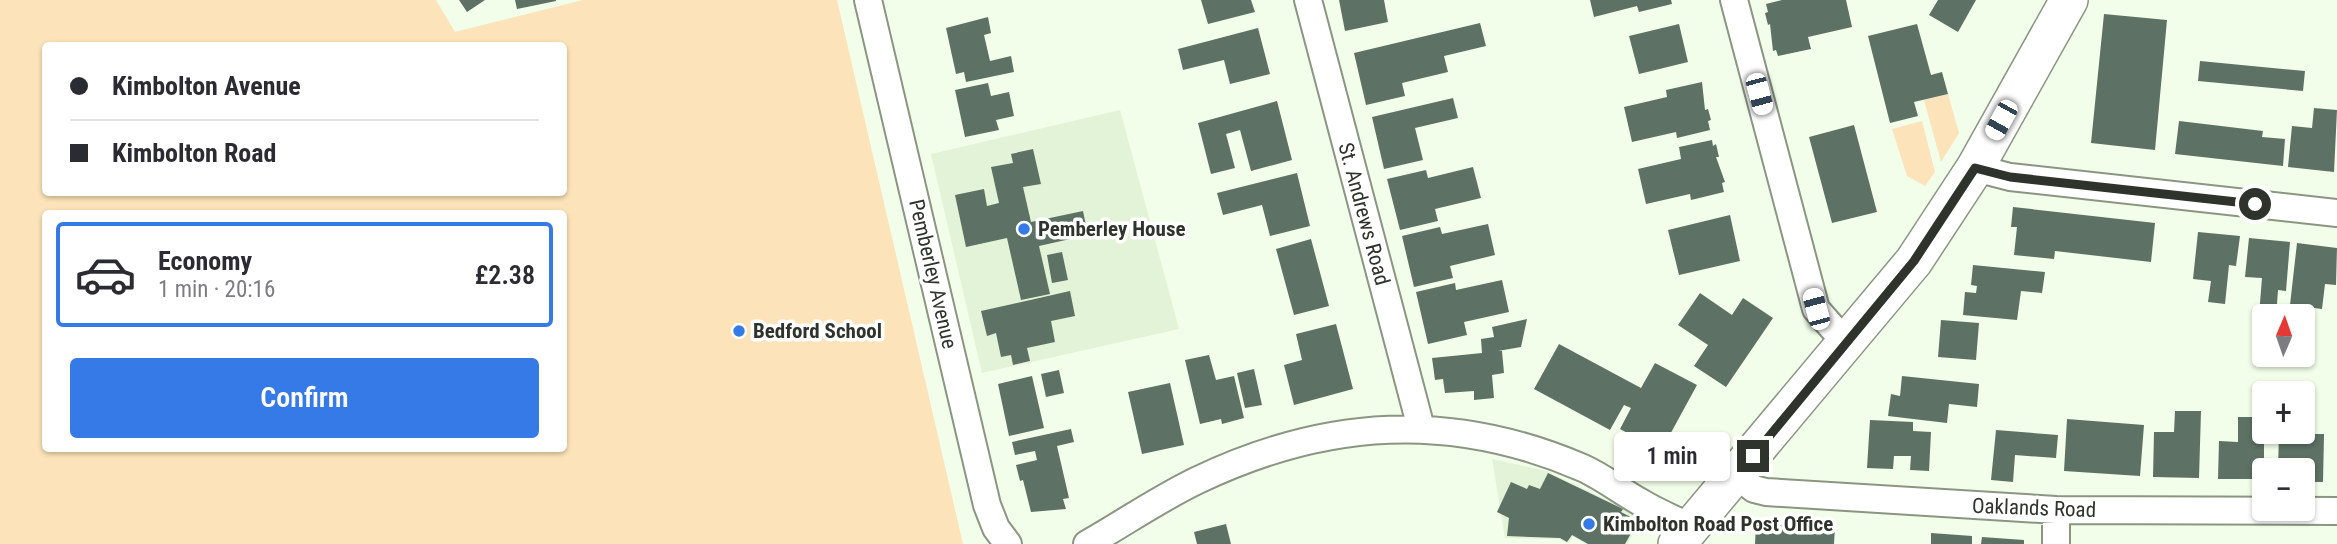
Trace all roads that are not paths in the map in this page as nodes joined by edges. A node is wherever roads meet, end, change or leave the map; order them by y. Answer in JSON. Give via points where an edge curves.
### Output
{"nodes":[{"id":1,"x":868,"y":0,"type":"edge"},
{"id":2,"x":1308,"y":0,"type":"edge"},
{"id":3,"x":1734,"y":0,"type":"edge"},
{"id":4,"x":2069,"y":0,"type":"edge"},
{"id":5,"x":1975,"y":168,"type":"junction"},
{"id":6,"x":2337,"y":212,"type":"edge"},
{"id":7,"x":1846,"y":342,"type":"junction"},
{"id":8,"x":1421,"y":428,"type":"junction"},
{"id":9,"x":1737,"y":475,"type":"junction"},
{"id":10,"x":2056,"y":510,"type":"junction"},
{"id":11,"x":2337,"y":511,"type":"edge"},
{"id":12,"x":1683,"y":535,"type":"edge"},
{"id":13,"x":1008,"y":544,"type":"edge"},
{"id":14,"x":1087,"y":544,"type":"edge"},
{"id":15,"x":2056,"y":544,"type":"edge"}],
"edges":[{"from":1,"to":13,"type":"street","name":"Pemberley Avenue","via":[[987,505]]},
{"from":2,"to":8,"type":"street","name":"St. Andrews Road"},
{"from":3,"to":7,"type":"street","via":[[1816,309]]},
{"from":4,"to":5,"type":"main road"},
{"from":5,"to":6,"type":"street","via":[[2010,177]]},
{"from":5,"to":7,"type":"main road","via":[[1914,261]]},
{"from":7,"to":9,"type":"main road"},
{"from":8,"to":12,"type":"street","via":[[1467,433],[1584,468]]},
{"from":8,"to":14,"type":"street","via":[[1342,432],[1260,453],[1196,480]]},
{"from":9,"to":10,"type":"street","name":"Oaklands Road","via":[[1766,492]]},
{"from":9,"to":12,"type":"main road"},
{"from":10,"to":11,"type":"street","name":"Oaklands Road"},
{"from":10,"to":15,"type":"street"}]}
